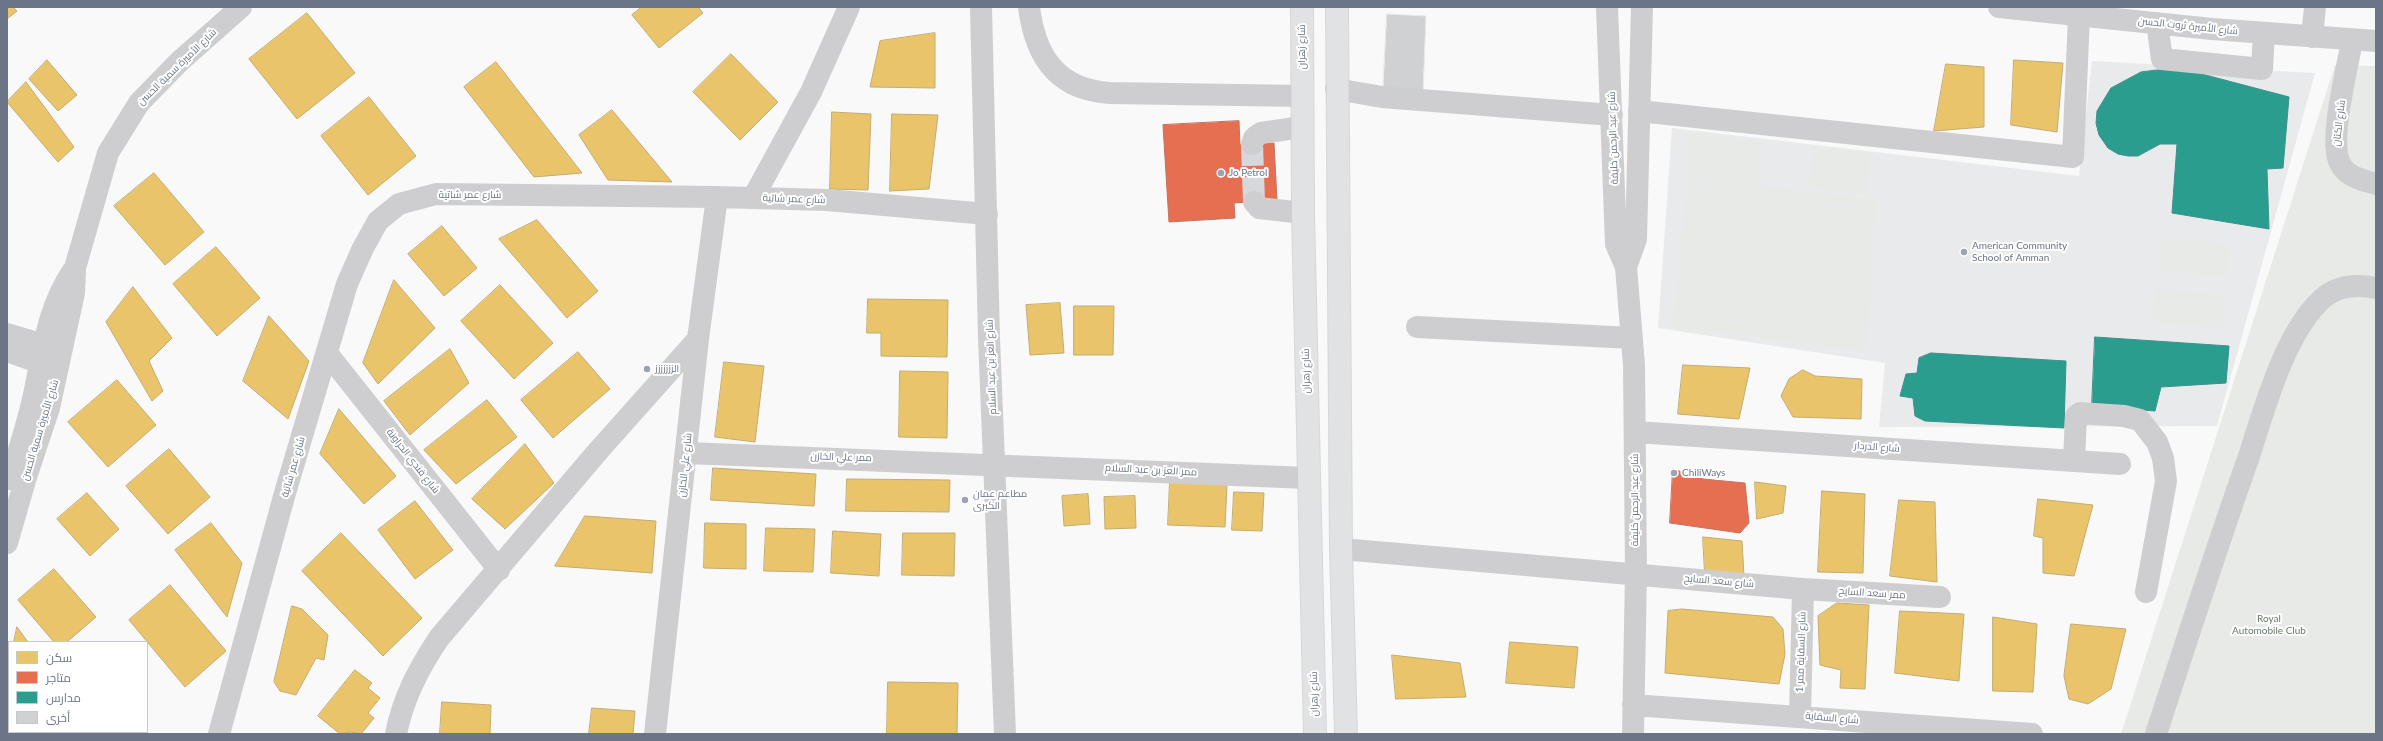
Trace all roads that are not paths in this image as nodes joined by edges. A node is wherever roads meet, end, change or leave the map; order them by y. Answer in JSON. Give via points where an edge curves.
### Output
{"nodes":[{"id":1,"x":240,"y":7,"type":"edge"},
{"id":2,"x":849,"y":7,"type":"edge"},
{"id":3,"x":981,"y":7,"type":"edge"},
{"id":4,"x":1029,"y":7,"type":"edge"},
{"id":5,"x":1302,"y":7,"type":"edge"},
{"id":6,"x":1337,"y":7,"type":"edge"},
{"id":7,"x":1607,"y":7,"type":"edge"},
{"id":8,"x":1619,"y":7,"type":"edge"},
{"id":9,"x":1639,"y":7,"type":"edge"},
{"id":10,"x":1642,"y":7,"type":"edge"},
{"id":11,"x":1999,"y":7,"type":"edge"},
{"id":12,"x":2315,"y":7,"type":"edge"},
{"id":13,"x":2079,"y":15,"type":"junction"},
{"id":14,"x":2157,"y":23,"type":"junction"},
{"id":15,"x":2264,"y":33,"type":"junction"},
{"id":16,"x":2312,"y":37,"type":"junction"},
{"id":17,"x":2352,"y":40,"type":"junction"},
{"id":18,"x":2376,"y":41,"type":"edge"},
{"id":19,"x":1336,"y":89,"type":"junction"},
{"id":20,"x":1302,"y":96,"type":"junction"},
{"id":21,"x":1639,"y":111,"type":"junction"},
{"id":22,"x":1612,"y":114,"type":"junction"},
{"id":23,"x":1302,"y":127,"type":"junction"},
{"id":24,"x":1252,"y":144,"type":"dead end"},
{"id":25,"x":2376,"y":184,"type":"edge"},
{"id":26,"x":717,"y":197,"type":"junction"},
{"id":27,"x":753,"y":198,"type":"junction"},
{"id":28,"x":1254,"y":202,"type":"dead end"},
{"id":29,"x":1302,"y":213,"type":"junction"},
{"id":30,"x":987,"y":214,"type":"junction"},
{"id":31,"x":1626,"y":267,"type":"junction"},
{"id":32,"x":2376,"y":288,"type":"edge"},
{"id":33,"x":1417,"y":327,"type":"dead end"},
{"id":34,"x":7,"y":334,"type":"edge"},
{"id":35,"x":1632,"y":338,"type":"junction"},
{"id":36,"x":698,"y":339,"type":"junction"},
{"id":37,"x":7,"y":351,"type":"edge"},
{"id":38,"x":327,"y":352,"type":"junction"},
{"id":39,"x":51,"y":357,"type":"junction"},
{"id":40,"x":1635,"y":432,"type":"junction"},
{"id":41,"x":687,"y":453,"type":"junction"},
{"id":42,"x":2074,"y":461,"type":"junction"},
{"id":43,"x":995,"y":464,"type":"junction"},
{"id":44,"x":2120,"y":464,"type":"dead end"},
{"id":45,"x":1308,"y":478,"type":"junction"},
{"id":46,"x":7,"y":490,"type":"edge"},
{"id":47,"x":7,"y":543,"type":"edge"},
{"id":48,"x":1341,"y":549,"type":"junction"},
{"id":49,"x":499,"y":570,"type":"junction"},
{"id":50,"x":1636,"y":573,"type":"junction"},
{"id":51,"x":1803,"y":589,"type":"junction"},
{"id":52,"x":2146,"y":592,"type":"dead end"},
{"id":53,"x":1940,"y":598,"type":"dead end"},
{"id":54,"x":1633,"y":705,"type":"junction"},
{"id":55,"x":1800,"y":716,"type":"junction"},
{"id":56,"x":1003,"y":731,"type":"edge"},
{"id":57,"x":219,"y":734,"type":"edge"},
{"id":58,"x":396,"y":734,"type":"edge"},
{"id":59,"x":655,"y":734,"type":"edge"},
{"id":60,"x":1315,"y":734,"type":"edge"},
{"id":61,"x":1346,"y":734,"type":"edge"},
{"id":62,"x":1633,"y":734,"type":"edge"},
{"id":63,"x":2032,"y":734,"type":"edge"},
{"id":64,"x":2156,"y":734,"type":"edge"}],
"edges":[{"from":1,"to":39,"type":"street","name":"شارع الأميرة سمية الحسن","via":[[138,103],[108,153],[75,268],[74,293]]},
{"from":2,"to":27,"type":"street","via":[[810,92]]},
{"from":3,"to":30,"type":"street","name":"شارع العز بن عبد السلام"},
{"from":4,"to":20,"type":"street","via":[[1036,39],[1044,57],[1061,77],[1084,89],[1110,93]]},
{"from":5,"to":20,"type":"main road","name":"شارع زهران"},
{"from":6,"to":19,"type":"main road"},
{"from":7,"to":22,"type":"street","name":"شارع عبد الرحمن خليفة"},
{"from":8,"to":9,"type":"street"},
{"from":10,"to":21,"type":"street","name":"شارع عبد الرحمن خليفة"},
{"from":11,"to":13,"type":"street","name":"شارع الأميرة ثروت الحسن"},
{"from":12,"to":16,"type":"street"},
{"from":13,"to":14,"type":"street","name":"شارع الأميرة ثروت الحسن"},
{"from":13,"to":21,"type":"street","via":[[2073,157]]},
{"from":14,"to":15,"type":"street","name":"شارع الأميرة ثروت الحسن"},
{"from":14,"to":15,"type":"street","via":[[2162,59],[2262,69]]},
{"from":15,"to":16,"type":"street","name":"شارع الأميرة ثروت الحسن"},
{"from":16,"to":17,"type":"street","name":"شارع الأميرة ثروت الحسن"},
{"from":17,"to":18,"type":"street","name":"شارع الأميرة ثروت الحسن"},
{"from":17,"to":25,"type":"street","name":"شارع الكتان","via":[[2336,130],[2336,152],[2340,164],[2350,174]]},
{"from":19,"to":22,"type":"street","via":[[1382,97]]},
{"from":19,"to":48,"type":"main road"},
{"from":20,"to":23,"type":"main road","name":"شارع زهران"},
{"from":21,"to":31,"type":"street","name":"شارع عبد الرحمن خليفة","via":[[1636,239]]},
{"from":22,"to":31,"type":"street","name":"شارع عبد الرحمن خليفة","via":[[1616,244]]},
{"from":23,"to":24,"type":"street","via":[[1261,134],[1254,138]]},
{"from":23,"to":29,"type":"main road","name":"شارع زهران"},
{"from":26,"to":27,"type":"street","name":"شارع عمر شاتية"},
{"from":26,"to":36,"type":"street","name":"شارع علي الخازن"},
{"from":26,"to":38,"type":"street","name":"شارع عمر شاتية","via":[[436,194],[399,204],[378,221],[363,248],[347,284]]},
{"from":27,"to":30,"type":"street","name":"شارع عمر شاتية","via":[[827,200]]},
{"from":28,"to":29,"type":"street","via":[[1260,208]]},
{"from":29,"to":45,"type":"main road","name":"شارع زهران"},
{"from":30,"to":43,"type":"street","name":"شارع العز بن عبد السلام"},
{"from":31,"to":35,"type":"street","name":"شارع عبد الرحمن خليفة"},
{"from":32,"to":64,"type":"street","via":[[2362,285],[2334,290],[2322,299],[2302,323],[2280,364]]},
{"from":33,"to":35,"type":"street"},
{"from":34,"to":39,"type":"street"},
{"from":35,"to":40,"type":"street","name":"شارع عبد الرحمن خليفة"},
{"from":36,"to":41,"type":"street","name":"شارع علي الخازن"},
{"from":36,"to":49,"type":"street","via":[[599,450]]},
{"from":37,"to":39,"type":"street"},
{"from":38,"to":49,"type":"street","name":"شارع فندي الحراونة"},
{"from":38,"to":57,"type":"street","name":"شارع عمر شاتية"},
{"from":39,"to":46,"type":"street","name":"شارع الأميرة سمية الحسن","via":[[33,400]]},
{"from":39,"to":47,"type":"street","name":"شارع الأميرة سمية الحسن","via":[[49,408]]},
{"from":40,"to":42,"type":"street","name":"شارع الدردار"},
{"from":40,"to":50,"type":"street","name":"شارع عبد الرحمن خليفة"},
{"from":41,"to":43,"type":"street","name":"ممر علي الخازن"},
{"from":41,"to":59,"type":"street","name":"شارع علي الخازن"},
{"from":42,"to":44,"type":"street","name":"شارع الدردار"},
{"from":42,"to":52,"type":"street","via":[[2076,416],[2080,412],[2140,420],[2157,442],[2163,458],[2166,481]]},
{"from":43,"to":45,"type":"street","name":"ممر العز بن عبد السلام"},
{"from":43,"to":56,"type":"street","name":"شارع العز بن عبد السلام"},
{"from":45,"to":60,"type":"main road","name":"شارع زهران"},
{"from":48,"to":50,"type":"street","name":"شارع سعد السايح"},
{"from":48,"to":61,"type":"main road"},
{"from":49,"to":58,"type":"street","via":[[439,638],[422,664],[400,713]]},
{"from":50,"to":51,"type":"street","name":"شارع سعد السايح"},
{"from":50,"to":54,"type":"street","name":"شارع عبد الرحمن خليفة"},
{"from":51,"to":53,"type":"street","name":"ممر سعد السايح"},
{"from":51,"to":55,"type":"street","name":"شارع السقاية ممر 1"},
{"from":54,"to":55,"type":"street","name":"شارع السقاية"},
{"from":54,"to":62,"type":"street","name":"شارع عبد الرحمن خليفة"},
{"from":55,"to":63,"type":"street","name":"شارع السقاية"}]}
